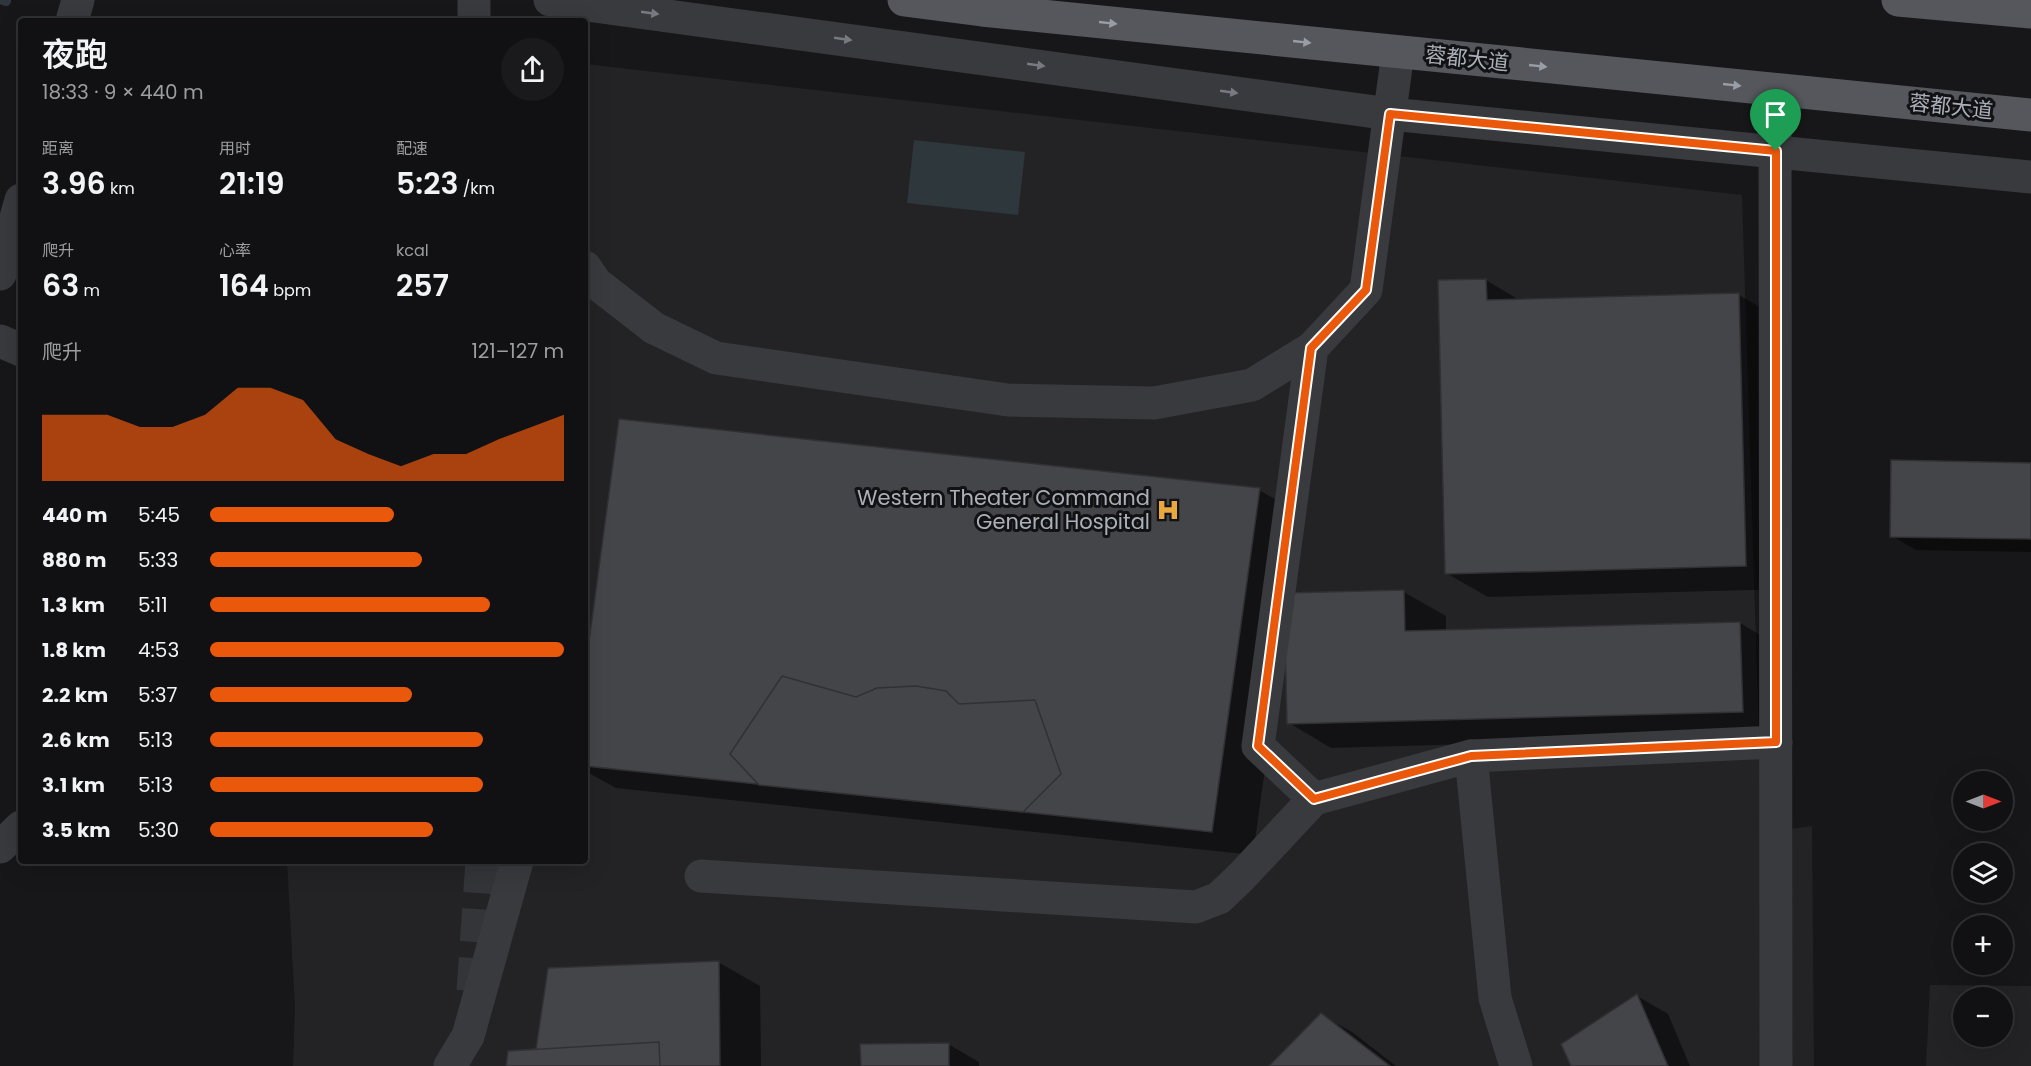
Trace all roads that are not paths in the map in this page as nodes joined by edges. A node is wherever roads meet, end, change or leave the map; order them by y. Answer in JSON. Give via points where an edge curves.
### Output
{"nodes":[{"id":1,"x":78,"y":0,"type":"edge"},
{"id":2,"x":474,"y":0,"type":"edge"},
{"id":3,"x":553,"y":0,"type":"edge"},
{"id":4,"x":904,"y":0,"type":"edge"},
{"id":5,"x":1898,"y":0,"type":"edge"},
{"id":6,"x":2031,"y":12,"type":"edge"},
{"id":7,"x":73,"y":18,"type":"edge"},
{"id":8,"x":474,"y":18,"type":"edge"},
{"id":9,"x":554,"y":18,"type":"edge"},
{"id":10,"x":1398,"y":52,"type":"junction"},
{"id":11,"x":1776,"y":90,"type":"junction"},
{"id":12,"x":1390,"y":114,"type":"junction"},
{"id":13,"x":2031,"y":115,"type":"edge"},
{"id":14,"x":1776,"y":151,"type":"junction"},
{"id":15,"x":2031,"y":177,"type":"edge"},
{"id":16,"x":18,"y":210,"type":"edge"},
{"id":17,"x":588,"y":271,"type":"edge"},
{"id":18,"x":0,"y":273,"type":"edge"},
{"id":19,"x":0,"y":341,"type":"edge"},
{"id":20,"x":1311,"y":348,"type":"junction"},
{"id":21,"x":18,"y":350,"type":"edge"},
{"id":22,"x":1776,"y":742,"type":"junction"},
{"id":23,"x":1471,"y":756,"type":"junction"},
{"id":24,"x":1314,"y":799,"type":"junction"},
{"id":25,"x":18,"y":830,"type":"edge"},
{"id":26,"x":0,"y":847,"type":"edge"},
{"id":27,"x":516,"y":864,"type":"edge"},
{"id":28,"x":702,"y":876,"type":"dead end"},
{"id":29,"x":450,"y":1066,"type":"edge"},
{"id":30,"x":1516,"y":1066,"type":"edge"},
{"id":31,"x":1776,"y":1066,"type":"edge"}],
"edges":[{"from":1,"to":7,"type":"street"},
{"from":2,"to":8,"type":"street"},
{"from":3,"to":9,"type":"street"},
{"from":3,"to":12,"type":"street","one_way":true},
{"from":4,"to":10,"type":"main road","name":"蓉都大道","one_way":true},
{"from":5,"to":6,"type":"main road"},
{"from":10,"to":11,"type":"main road","name":"蓉都大道","one_way":true},
{"from":10,"to":12,"type":"street"},
{"from":11,"to":13,"type":"main road","name":"蓉都大道"},
{"from":11,"to":14,"type":"street"},
{"from":12,"to":14,"type":"street"},
{"from":12,"to":20,"type":"street","via":[[1366,290]]},
{"from":14,"to":15,"type":"street"},
{"from":14,"to":22,"type":"street"},
{"from":16,"to":18,"type":"street"},
{"from":17,"to":20,"type":"street","via":[[596,283],[654,328],[716,358],[1008,400],[1154,403],[1252,385]]},
{"from":19,"to":21,"type":"street"},
{"from":20,"to":24,"type":"street","via":[[1258,746]]},
{"from":22,"to":23,"type":"street"},
{"from":22,"to":31,"type":"street"},
{"from":23,"to":24,"type":"street"},
{"from":23,"to":30,"type":"street","via":[[1496,998]]},
{"from":24,"to":28,"type":"street","via":[[1219,898],[1196,907]]},
{"from":25,"to":26,"type":"street"},
{"from":27,"to":29,"type":"street","via":[[468,1036]]}]}
